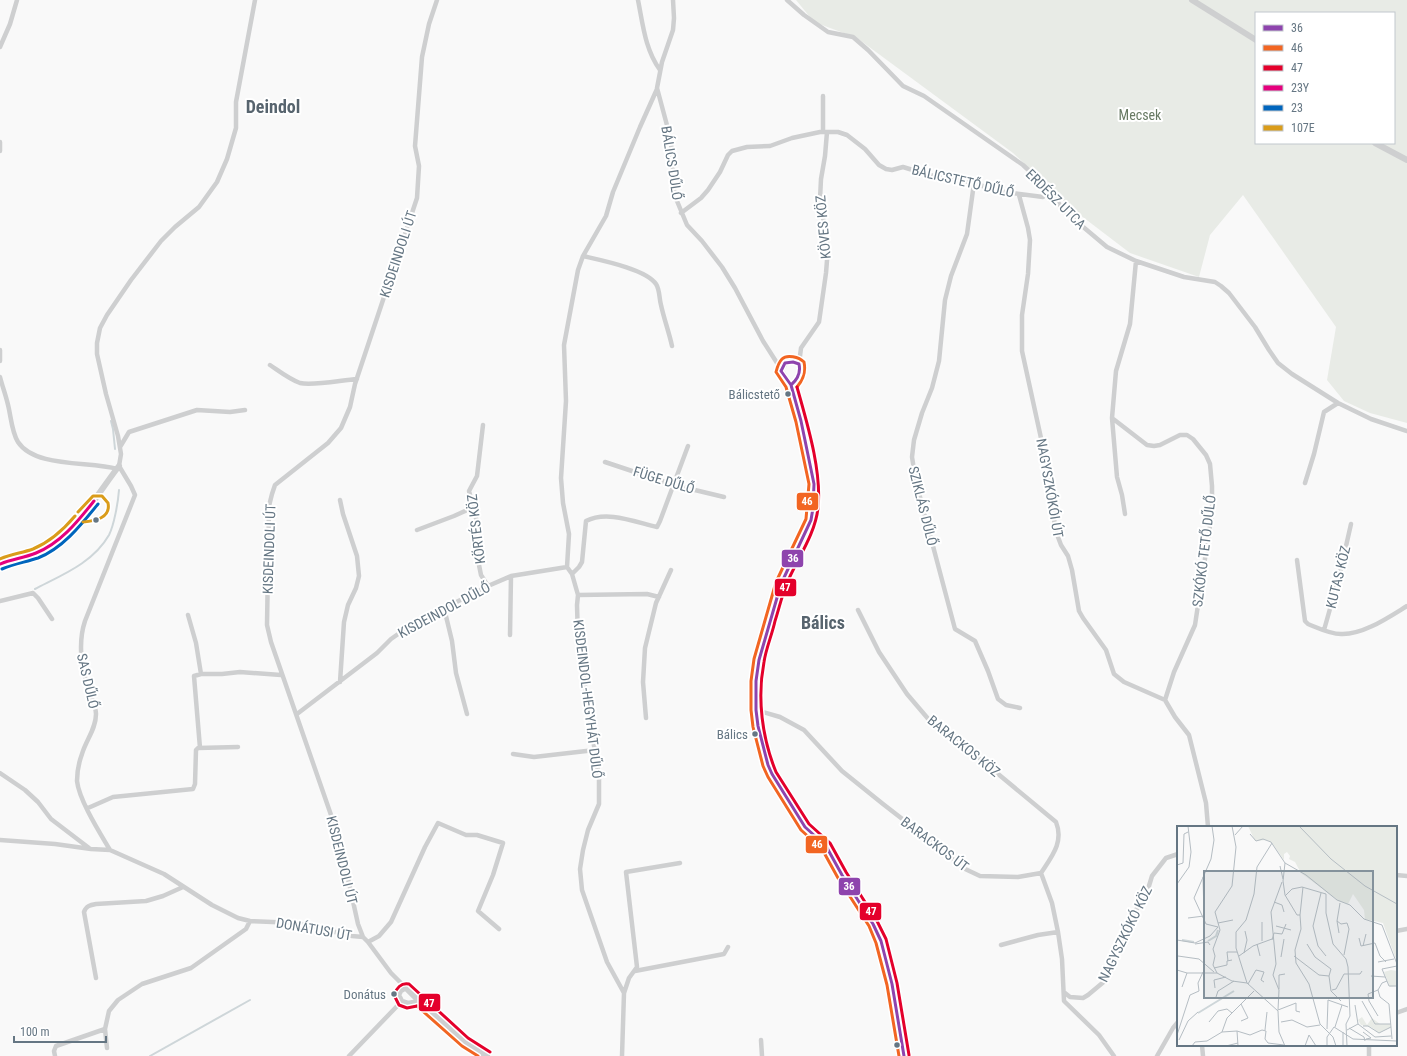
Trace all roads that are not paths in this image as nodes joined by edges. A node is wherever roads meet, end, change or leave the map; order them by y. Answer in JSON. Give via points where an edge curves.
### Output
{"nodes":[{"id":1,"x":17,"y":0,"type":"edge"},
{"id":2,"x":255,"y":0,"type":"edge"},
{"id":3,"x":437,"y":0,"type":"edge"},
{"id":4,"x":638,"y":0,"type":"edge"},
{"id":5,"x":673,"y":0,"type":"edge"},
{"id":6,"x":787,"y":0,"type":"edge"},
{"id":7,"x":1192,"y":0,"type":"edge"},
{"id":8,"x":1255,"y":39,"type":"edge"},
{"id":9,"x":0,"y":47,"type":"edge"},
{"id":10,"x":660,"y":70,"type":"junction"},
{"id":11,"x":657,"y":88,"type":"junction"},
{"id":12,"x":823,"y":96,"type":"dead end"},
{"id":13,"x":825,"y":132,"type":"junction"},
{"id":14,"x":0,"y":142,"type":"edge"},
{"id":15,"x":1377,"y":144,"type":"edge"},
{"id":16,"x":0,"y":151,"type":"edge"},
{"id":17,"x":1407,"y":160,"type":"edge"},
{"id":18,"x":974,"y":183,"type":"junction"},
{"id":19,"x":1051,"y":192,"type":"junction"},
{"id":20,"x":1019,"y":195,"type":"junction"},
{"id":21,"x":681,"y":213,"type":"junction"},
{"id":22,"x":583,"y":256,"type":"junction"},
{"id":23,"x":1136,"y":261,"type":"junction"},
{"id":24,"x":672,"y":346,"type":"dead end"},
{"id":25,"x":0,"y":350,"type":"edge"},
{"id":26,"x":0,"y":361,"type":"edge"},
{"id":27,"x":799,"y":364,"type":"junction"},
{"id":28,"x":270,"y":365,"type":"dead end"},
{"id":29,"x":781,"y":371,"type":"junction"},
{"id":30,"x":0,"y":377,"type":"edge"},
{"id":31,"x":357,"y":378,"type":"junction"},
{"id":32,"x":791,"y":385,"type":"junction"},
{"id":33,"x":1338,"y":403,"type":"junction"},
{"id":34,"x":245,"y":410,"type":"dead end"},
{"id":35,"x":1112,"y":418,"type":"junction"},
{"id":36,"x":483,"y":425,"type":"dead end"},
{"id":37,"x":1407,"y":432,"type":"edge"},
{"id":38,"x":688,"y":446,"type":"dead end"},
{"id":39,"x":120,"y":448,"type":"junction"},
{"id":40,"x":605,"y":462,"type":"dead end"},
{"id":41,"x":118,"y":468,"type":"junction"},
{"id":42,"x":1305,"y":483,"type":"dead end"},
{"id":43,"x":674,"y":485,"type":"junction"},
{"id":44,"x":724,"y":497,"type":"dead end"},
{"id":45,"x":340,"y":500,"type":"dead end"},
{"id":46,"x":474,"y":507,"type":"junction"},
{"id":47,"x":1125,"y":514,"type":"dead end"},
{"id":48,"x":1351,"y":524,"type":"dead end"},
{"id":49,"x":417,"y":530,"type":"dead end"},
{"id":50,"x":1297,"y":560,"type":"dead end"},
{"id":51,"x":0,"y":564,"type":"edge"},
{"id":52,"x":567,"y":567,"type":"junction"},
{"id":53,"x":671,"y":570,"type":"dead end"},
{"id":54,"x":572,"y":574,"type":"junction"},
{"id":55,"x":511,"y":576,"type":"junction"},
{"id":56,"x":488,"y":586,"type":"junction"},
{"id":57,"x":578,"y":595,"type":"junction"},
{"id":58,"x":659,"y":597,"type":"junction"},
{"id":59,"x":0,"y":601,"type":"edge"},
{"id":60,"x":1407,"y":606,"type":"edge"},
{"id":61,"x":444,"y":608,"type":"junction"},
{"id":62,"x":858,"y":610,"type":"dead end"},
{"id":63,"x":188,"y":615,"type":"dead end"},
{"id":64,"x":52,"y":619,"type":"dead end"},
{"id":65,"x":1324,"y":630,"type":"junction"},
{"id":66,"x":510,"y":634,"type":"dead end"},
{"id":67,"x":201,"y":674,"type":"junction"},
{"id":68,"x":281,"y":674,"type":"junction"},
{"id":69,"x":340,"y":682,"type":"junction"},
{"id":70,"x":1165,"y":700,"type":"junction"},
{"id":71,"x":1020,"y":708,"type":"dead end"},
{"id":72,"x":756,"y":710,"type":"junction"},
{"id":73,"x":297,"y":714,"type":"junction"},
{"id":74,"x":467,"y":714,"type":"dead end"},
{"id":75,"x":646,"y":718,"type":"dead end"},
{"id":76,"x":238,"y":747,"type":"dead end"},
{"id":77,"x":200,"y":748,"type":"junction"},
{"id":78,"x":595,"y":750,"type":"junction"},
{"id":79,"x":513,"y":754,"type":"dead end"},
{"id":80,"x":0,"y":773,"type":"edge"},
{"id":81,"x":88,"y":808,"type":"junction"},
{"id":82,"x":1208,"y":826,"type":"edge"},
{"id":83,"x":0,"y":840,"type":"edge"},
{"id":84,"x":91,"y":849,"type":"junction"},
{"id":85,"x":110,"y":850,"type":"junction"},
{"id":86,"x":1177,"y":854,"type":"edge"},
{"id":87,"x":680,"y":863,"type":"dead end"},
{"id":88,"x":1041,"y":873,"type":"junction"},
{"id":89,"x":1397,"y":874,"type":"edge"},
{"id":90,"x":1407,"y":876,"type":"edge"},
{"id":91,"x":183,"y":887,"type":"junction"},
{"id":92,"x":250,"y":921,"type":"junction"},
{"id":93,"x":499,"y":929,"type":"dead end"},
{"id":94,"x":1407,"y":929,"type":"edge"},
{"id":95,"x":1397,"y":931,"type":"edge"},
{"id":96,"x":1058,"y":932,"type":"junction"},
{"id":97,"x":363,"y":937,"type":"junction"},
{"id":98,"x":368,"y":942,"type":"junction"},
{"id":99,"x":1001,"y":945,"type":"dead end"},
{"id":100,"x":728,"y":947,"type":"dead end"},
{"id":101,"x":635,"y":971,"type":"junction"},
{"id":102,"x":96,"y":978,"type":"dead end"},
{"id":103,"x":406,"y":988,"type":"junction"},
{"id":104,"x":624,"y":993,"type":"junction"},
{"id":105,"x":1065,"y":993,"type":"junction"},
{"id":106,"x":402,"y":1001,"type":"junction"},
{"id":107,"x":419,"y":1001,"type":"junction"},
{"id":108,"x":1407,"y":1009,"type":"edge"},
{"id":109,"x":1397,"y":1013,"type":"edge"},
{"id":110,"x":1177,"y":1023,"type":"edge"},
{"id":111,"x":105,"y":1029,"type":"junction"},
{"id":112,"x":761,"y":1040,"type":"dead end"},
{"id":113,"x":1202,"y":1046,"type":"edge"},
{"id":114,"x":107,"y":1048,"type":"dead end"},
{"id":115,"x":55,"y":1056,"type":"edge"},
{"id":116,"x":349,"y":1056,"type":"edge"},
{"id":117,"x":487,"y":1056,"type":"edge"},
{"id":118,"x":622,"y":1056,"type":"edge"},
{"id":119,"x":762,"y":1056,"type":"edge"},
{"id":120,"x":904,"y":1056,"type":"edge"},
{"id":121,"x":1114,"y":1056,"type":"edge"},
{"id":122,"x":1157,"y":1056,"type":"edge"},
{"id":123,"x":1203,"y":1056,"type":"edge"}],
"edges":[{"from":1,"to":9,"type":"street"},
{"from":2,"to":39,"type":"street","via":[[236,102],[236,128],[217,182],[199,207],[161,241],[131,280],[100,328],[96,343],[97,354]]},
{"from":3,"to":31,"type":"street","name":"KISDEINDOLI ÚT","via":[[422,57],[415,140],[419,166],[417,198]]},
{"from":4,"to":10,"type":"street","via":[[648,50]]},
{"from":5,"to":10,"type":"street","name":"BÁLICS DŰLŐ","via":[[673,30]]},
{"from":6,"to":19,"type":"street","name":"ERDÉSZ UTCA","via":[[828,32],[853,37],[903,86],[924,96],[1023,165]]},
{"from":7,"to":8,"type":"street"},
{"from":10,"to":11,"type":"street","name":"BÁLICS DŰLŐ"},
{"from":11,"to":21,"type":"street","name":"BÁLICS DŰLŐ","via":[[668,129],[674,190]]},
{"from":11,"to":22,"type":"street","via":[[613,192],[606,216]]},
{"from":12,"to":13,"type":"street","name":"KÖVES KÖZ"},
{"from":13,"to":18,"type":"street","name":"BÁLICSTETŐ DŰLŐ","via":[[847,135],[886,169],[903,167],[929,175]]},
{"from":13,"to":21,"type":"street","name":"BÁLICSTETŐ DŰLŐ","via":[[792,138],[770,146],[747,147],[732,151],[708,190]]},
{"from":13,"to":27,"type":"street","name":"KÖVES KÖZ","via":[[820,199],[828,248],[826,273],[819,322],[801,348]]},
{"from":14,"to":16,"type":"street"},
{"from":15,"to":17,"type":"street"},
{"from":18,"to":20,"type":"street","name":"BÁLICSTETŐ DŰLŐ"},
{"from":18,"to":71,"type":"street","name":"SZIKLÁS DŰLŐ","via":[[967,234],[945,300],[939,361],[914,440],[912,457],[916,482],[955,629],[975,641],[998,699],[1006,705]]},
{"from":19,"to":20,"type":"street","name":"BÁLICSTETŐ DŰLŐ","via":[[1043,197]]},
{"from":19,"to":23,"type":"street","name":"ERDÉSZ UTCA","via":[[1063,210],[1107,247]]},
{"from":20,"to":70,"type":"street","name":"NAGYSZKÓKÓI ÚT","via":[[1030,240],[1022,315],[1022,351],[1051,484],[1055,529],[1068,556],[1079,611],[1106,650],[1114,674],[1124,682]]},
{"from":21,"to":29,"type":"street","name":"BÁLICS DŰLŐ","via":[[687,226],[722,267]]},
{"from":22,"to":24,"type":"street","via":[[612,262],[642,274],[656,283]]},
{"from":22,"to":52,"type":"street","via":[[574,288],[564,345],[566,401],[561,478],[569,534]]},
{"from":23,"to":33,"type":"street","name":"ERDÉSZ UTCA","via":[[1184,277],[1215,282],[1221,286],[1255,327],[1278,362]]},
{"from":23,"to":35,"type":"street","via":[[1130,324],[1116,371]]},
{"from":25,"to":26,"type":"street"},
{"from":27,"to":29,"type":"street","via":[[787,362]]},
{"from":27,"to":32,"type":"street","name":"KÖVES KÖZ","via":[[800,375]]},
{"from":28,"to":31,"type":"street","via":[[301,383]]},
{"from":29,"to":32,"type":"street","name":"BÁLICS DŰLŐ"},
{"from":30,"to":41,"type":"street","via":[[19,443],[32,454],[50,460]]},
{"from":31,"to":68,"type":"street","name":"KISDEINDOLI ÚT","via":[[350,407],[341,428],[328,442],[275,485],[272,494],[269,506],[267,625]]},
{"from":32,"to":72,"type":"street","via":[[814,484],[813,508],[802,542],[781,584],[759,660]]},
{"from":33,"to":37,"type":"street","name":"ERDÉSZ UTCA"},
{"from":33,"to":42,"type":"street","via":[[1324,412]]},
{"from":34,"to":39,"type":"street","via":[[197,410],[184,413],[129,432]]},
{"from":35,"to":47,"type":"street","via":[[1117,477]]},
{"from":35,"to":70,"type":"street","name":"SZKÓKÓ TETŐ DŰLŐ","via":[[1147,445],[1160,445],[1180,435],[1186,435],[1197,443],[1210,464],[1212,512],[1194,625]]},
{"from":36,"to":46,"type":"street","name":"KÖRTÉS KÖZ","via":[[477,476],[469,491]]},
{"from":38,"to":43,"type":"street"},
{"from":39,"to":41,"type":"street"},
{"from":40,"to":43,"type":"street","name":"FÜGE DŰLŐ"},
{"from":41,"to":51,"type":"street","via":[[70,529],[52,545]]},
{"from":41,"to":81,"type":"street","name":"SAS DŰLŐ","via":[[135,495],[85,621],[80,653],[86,683],[96,712],[93,730],[82,753],[77,779]]},
{"from":43,"to":44,"type":"street","name":"FÜGE DŰLŐ"},
{"from":43,"to":54,"type":"street","via":[[656,527],[617,517],[594,517],[586,521],[582,562]]},
{"from":45,"to":69,"type":"street","via":[[358,556],[359,576],[344,622]]},
{"from":46,"to":49,"type":"street"},
{"from":46,"to":56,"type":"street","name":"KÖRTÉS KÖZ","via":[[478,526],[478,560],[481,575]]},
{"from":48,"to":65,"type":"street","name":"KUTAS KÖZ"},
{"from":50,"to":65,"type":"street","name":"KUTAS KÖZ","via":[[1305,621]]},
{"from":52,"to":54,"type":"street","name":"KISDEINDOL-HEGYHÁT DŰLŐ"},
{"from":52,"to":55,"type":"street","name":"KISDEINDOL DŰLŐ"},
{"from":53,"to":58,"type":"street"},
{"from":54,"to":57,"type":"street","name":"KISDEINDOL-HEGYHÁT DŰLŐ"},
{"from":55,"to":56,"type":"street","name":"KISDEINDOL DŰLŐ"},
{"from":55,"to":66,"type":"street"},
{"from":56,"to":61,"type":"street","name":"KISDEINDOL DŰLŐ"},
{"from":57,"to":58,"type":"street","via":[[647,594]]},
{"from":57,"to":78,"type":"street","name":"KISDEINDOL-HEGYHÁT DŰLŐ","via":[[578,639]]},
{"from":58,"to":75,"type":"street","via":[[645,648],[643,682]]},
{"from":59,"to":64,"type":"street","via":[[33,593]]},
{"from":60,"to":65,"type":"street","name":"KUTAS KÖZ","via":[[1357,632],[1341,634]]},
{"from":61,"to":69,"type":"street","name":"KISDEINDOL DŰLŐ","via":[[391,639]]},
{"from":61,"to":74,"type":"street","via":[[456,673]]},
{"from":62,"to":88,"type":"street","name":"BARACKOS KÖZ","via":[[879,652],[907,694],[930,721],[957,738],[1056,822],[1059,830],[1056,851]]},
{"from":63,"to":67,"type":"street"},
{"from":67,"to":68,"type":"street"},
{"from":67,"to":77,"type":"street","via":[[194,676]]},
{"from":68,"to":73,"type":"street","name":"KISDEINDOLI ÚT"},
{"from":69,"to":73,"type":"street","name":"KISDEINDOL DŰLŐ"},
{"from":70,"to":82,"type":"street","via":[[1189,735],[1206,803]]},
{"from":72,"to":88,"type":"street","name":"BARACKOS ÚT","via":[[780,717],[804,730],[842,771],[963,868],[980,876],[1018,877]]},
{"from":72,"to":120,"type":"street","via":[[772,774],[805,826],[826,846],[881,941],[892,984]]},
{"from":73,"to":97,"type":"street","name":"KISDEINDOLI ÚT","via":[[339,838]]},
{"from":76,"to":77,"type":"street"},
{"from":77,"to":81,"type":"street","via":[[195,752],[193,789],[113,797]]},
{"from":78,"to":79,"type":"street","via":[[534,757]]},
{"from":78,"to":104,"type":"street","name":"KISDEINDOL-HEGYHÁT DŰLŐ","via":[[599,804],[583,850],[580,869],[582,890],[607,962]]},
{"from":80,"to":84,"type":"street","via":[[25,790],[51,819]]},
{"from":81,"to":85,"type":"street","name":"SAS DŰLŐ"},
{"from":83,"to":84,"type":"street"},
{"from":84,"to":85,"type":"street"},
{"from":85,"to":91,"type":"street","name":"DONÁTUSI ÚT","via":[[164,874]]},
{"from":86,"to":105,"type":"street","name":"NAGYSZKÓKÓ KÖZ","via":[[1166,858],[1152,876],[1144,899],[1123,933],[1117,956],[1106,980],[1083,998],[1070,997]]},
{"from":87,"to":101,"type":"street","via":[[626,872],[637,967]]},
{"from":88,"to":96,"type":"street","via":[[1052,903]]},
{"from":89,"to":90,"type":"street"},
{"from":91,"to":92,"type":"street","name":"DONÁTUSI ÚT","via":[[227,913]]},
{"from":91,"to":102,"type":"street","via":[[146,901],[96,904],[86,908],[84,912]]},
{"from":92,"to":97,"type":"street","name":"DONÁTUSI ÚT","via":[[297,924]]},
{"from":92,"to":111,"type":"street","via":[[246,929],[190,968],[142,984],[127,993],[109,1011]]},
{"from":93,"to":98,"type":"street","via":[[478,911],[503,843],[477,835],[466,835],[438,823],[424,847],[391,922],[379,936]]},
{"from":94,"to":95,"type":"street"},
{"from":96,"to":99,"type":"street"},
{"from":96,"to":105,"type":"street"},
{"from":97,"to":98,"type":"street","name":"DONÁTUSI ÚT"},
{"from":98,"to":103,"type":"street","name":"DONÁTUSI ÚT","via":[[391,973]]},
{"from":100,"to":101,"type":"street","via":[[724,954]]},
{"from":101,"to":104,"type":"street","via":[[629,978]]},
{"from":103,"to":106,"type":"street","via":[[399,994]]},
{"from":103,"to":107,"type":"street","name":"DONÁTUSI ÚT"},
{"from":104,"to":118,"type":"street"},
{"from":105,"to":121,"type":"street","via":[[1064,1001],[1099,1035]]},
{"from":106,"to":107,"type":"street"},
{"from":106,"to":116,"type":"street"},
{"from":107,"to":117,"type":"street","name":"DONÁTUSI ÚT","via":[[465,1042]]},
{"from":108,"to":109,"type":"street"},
{"from":110,"to":122,"type":"street"},
{"from":111,"to":114,"type":"street"},
{"from":111,"to":115,"type":"street","via":[[56,1046]]},
{"from":112,"to":119,"type":"street"},
{"from":113,"to":123,"type":"street"}]}
